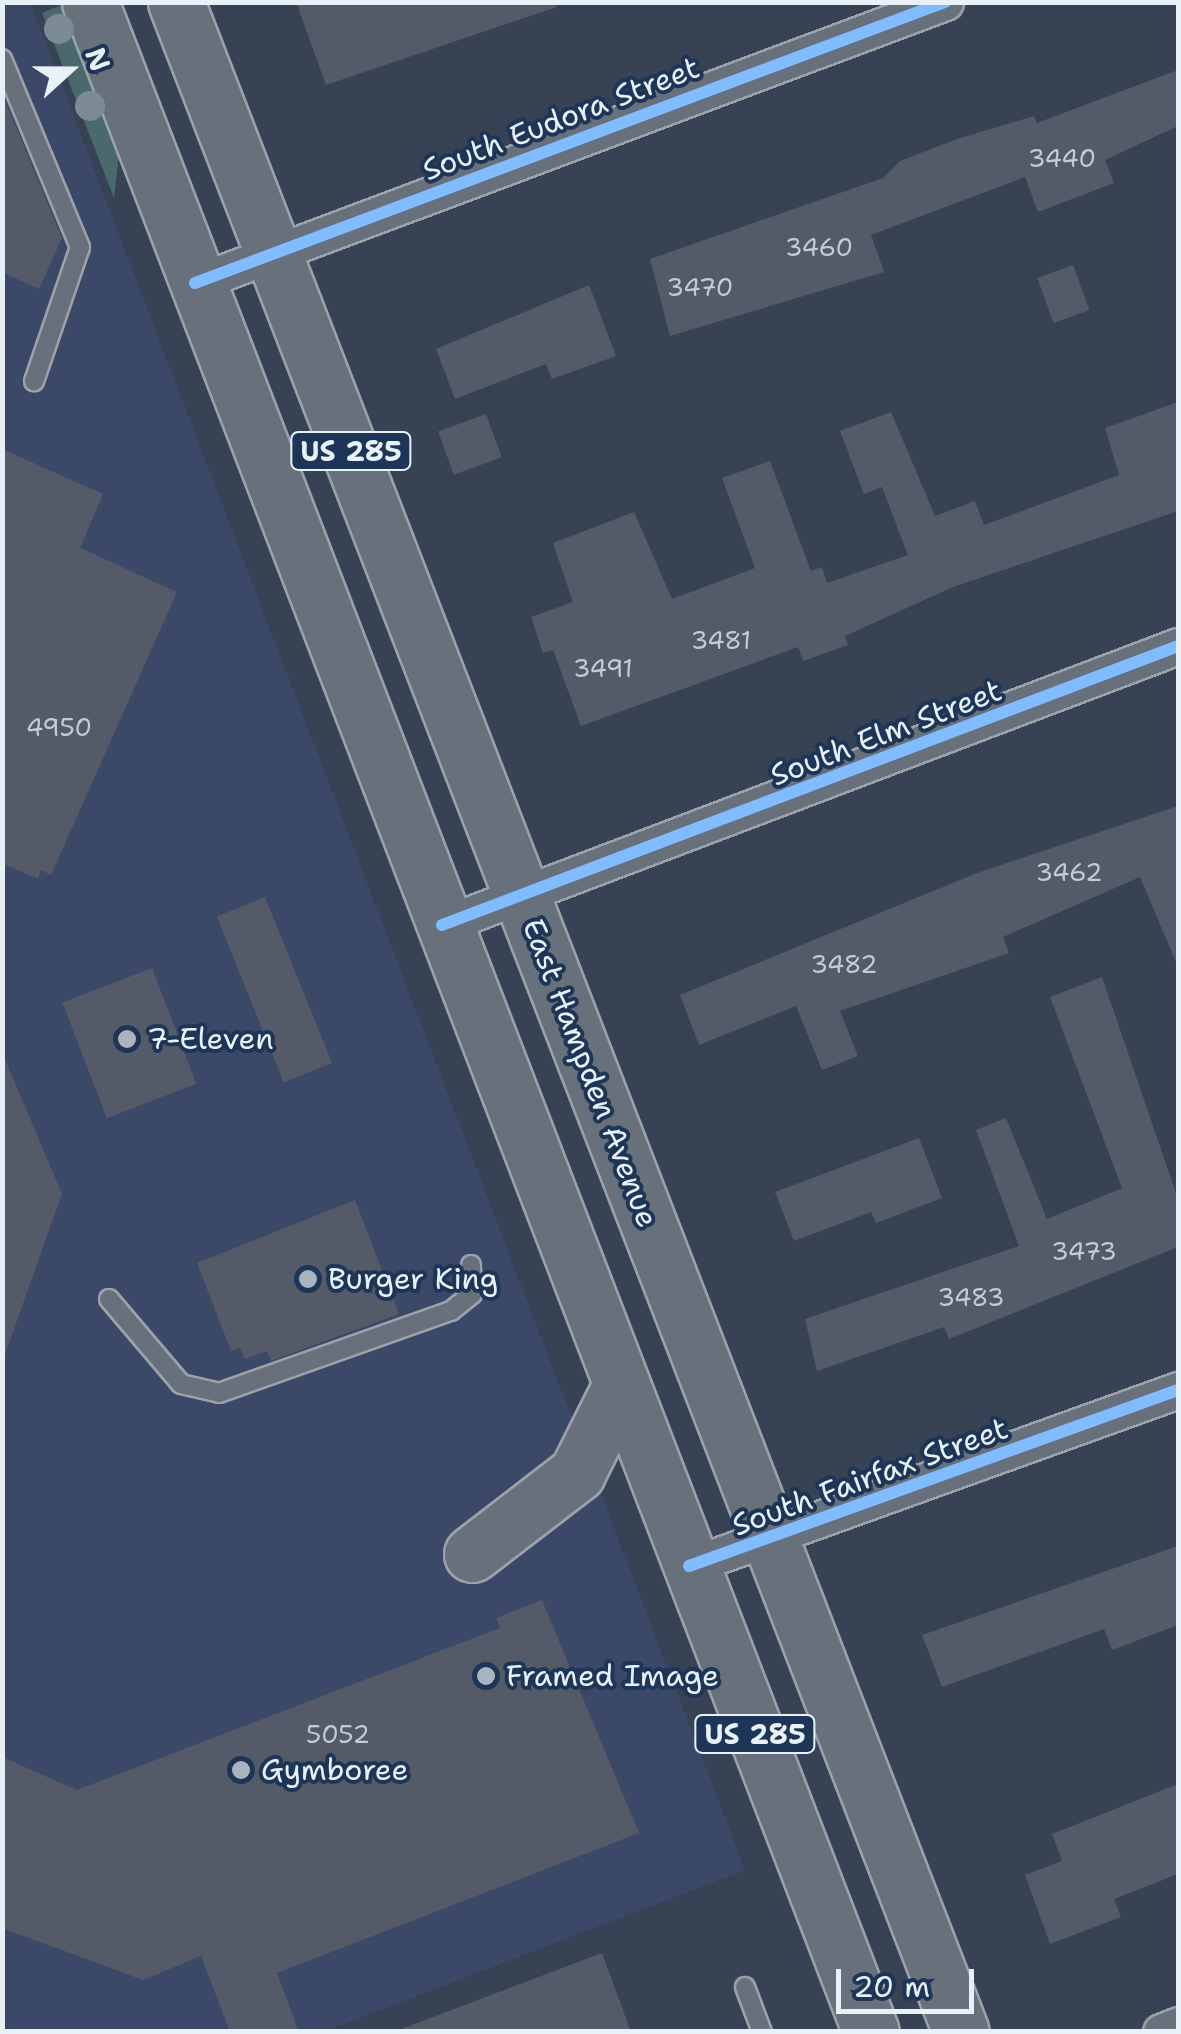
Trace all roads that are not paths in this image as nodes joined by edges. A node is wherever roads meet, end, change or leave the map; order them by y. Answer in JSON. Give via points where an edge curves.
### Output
{"nodes":[{"id":1,"x":90,"y":2,"type":"edge"},
{"id":2,"x":176,"y":2,"type":"edge"},
{"id":3,"x":946,"y":2,"type":"edge"},
{"id":4,"x":2,"y":59,"type":"edge"},
{"id":5,"x":275,"y":253,"type":"junction"},
{"id":6,"x":195,"y":283,"type":"junction"},
{"id":7,"x":34,"y":381,"type":"dead end"},
{"id":8,"x":1178,"y":646,"type":"edge"},
{"id":9,"x":524,"y":900,"type":"junction"},
{"id":10,"x":442,"y":925,"type":"junction"},
{"id":11,"x":471,"y":1265,"type":"dead end"},
{"id":12,"x":109,"y":1300,"type":"dead end"},
{"id":13,"x":620,"y":1387,"type":"junction"},
{"id":14,"x":1178,"y":1390,"type":"edge"},
{"id":15,"x":770,"y":1543,"type":"junction"},
{"id":16,"x":472,"y":1554,"type":"dead end"},
{"id":17,"x":689,"y":1566,"type":"junction"},
{"id":18,"x":745,"y":1987,"type":"dead end"},
{"id":19,"x":1178,"y":2025,"type":"edge"},
{"id":20,"x":762,"y":2032,"type":"edge"},
{"id":21,"x":871,"y":2032,"type":"edge"},
{"id":22,"x":961,"y":2032,"type":"edge"},
{"id":23,"x":1161,"y":2032,"type":"edge"}],
"edges":[{"from":1,"to":6,"type":"highway","number":"US 285"},
{"from":2,"to":5,"type":"highway","name":"East Hampden Avenue","number":"US 285"},
{"from":3,"to":5,"type":"street","name":"South Eudora Street"},
{"from":4,"to":7,"type":"lane","via":[[80,247]]},
{"from":5,"to":6,"type":"street","name":"South Eudora Street"},
{"from":5,"to":9,"type":"highway","name":"East Hampden Avenue","number":"US 285"},
{"from":6,"to":10,"type":"highway","number":"US 285"},
{"from":8,"to":9,"type":"street","name":"South Elm Street"},
{"from":9,"to":10,"type":"street","name":"South Elm Street"},
{"from":9,"to":15,"type":"highway","name":"East Hampden Avenue","number":"US 285"},
{"from":10,"to":13,"type":"highway","number":"US 285"},
{"from":11,"to":12,"type":"lane","via":[[472,1294],[451,1311],[219,1393],[181,1384]]},
{"from":13,"to":16,"type":"highway","via":[[577,1473]]},
{"from":13,"to":17,"type":"highway","number":"US 285"},
{"from":14,"to":15,"type":"street","name":"South Fairfax Street"},
{"from":15,"to":17,"type":"street","name":"South Fairfax Street"},
{"from":15,"to":22,"type":"highway","name":"East Hampden Avenue","number":"US 285"},
{"from":17,"to":21,"type":"highway","number":"US 285"},
{"from":18,"to":20,"type":"lane"},
{"from":19,"to":23,"type":"street"}]}
